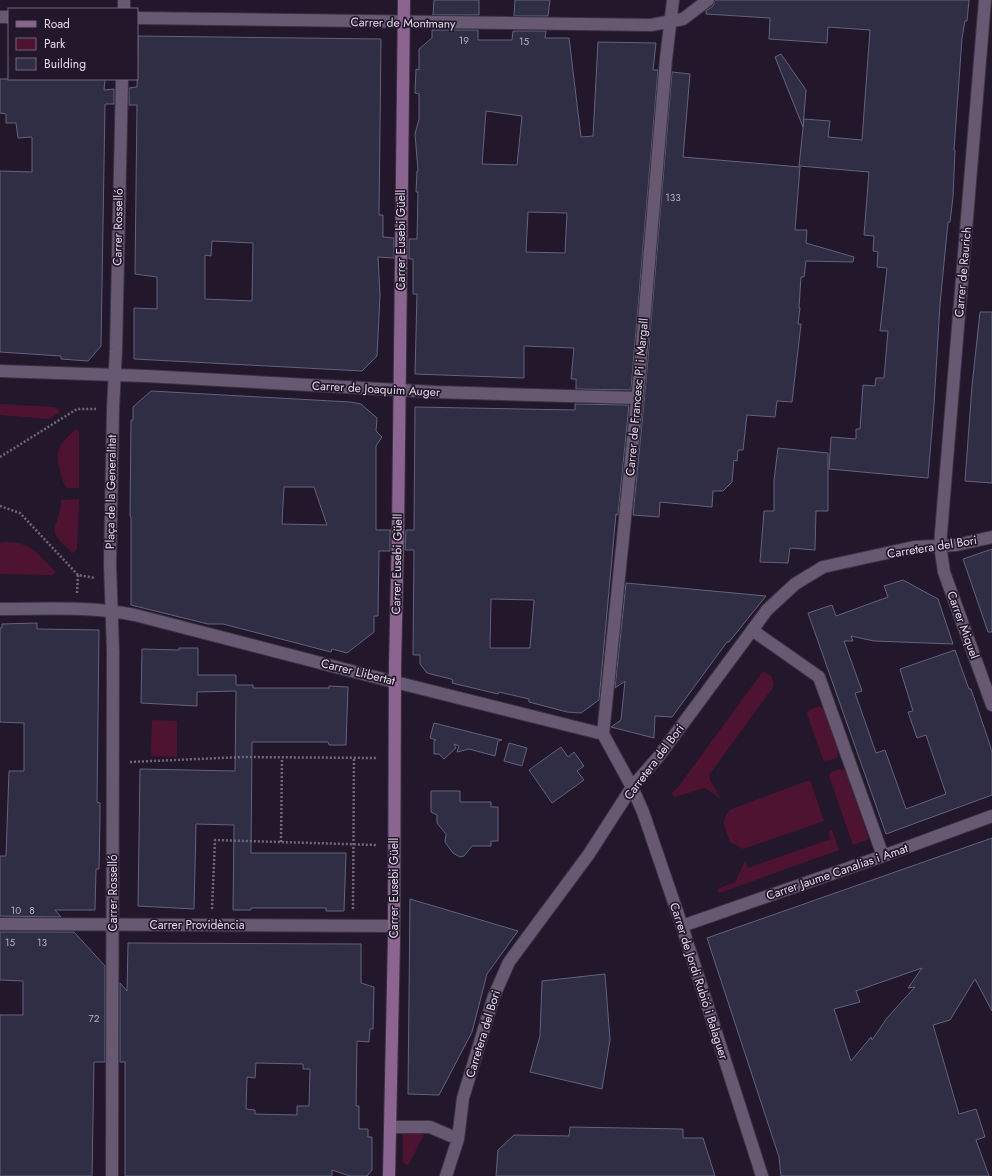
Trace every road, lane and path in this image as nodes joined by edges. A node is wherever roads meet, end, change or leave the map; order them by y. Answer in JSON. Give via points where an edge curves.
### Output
{"nodes":[{"id":1,"x":404,"y":0,"type":"edge"},
{"id":2,"x":673,"y":0,"type":"edge"},
{"id":3,"x":708,"y":0,"type":"edge"},
{"id":4,"x":985,"y":0,"type":"edge"},
{"id":5,"x":138,"y":18,"type":"edge"},
{"id":6,"x":670,"y":22,"type":"junction"},
{"id":7,"x":403,"y":23,"type":"junction"},
{"id":8,"x":122,"y":80,"type":"edge"},
{"id":9,"x":0,"y":371,"type":"edge"},
{"id":10,"x":114,"y":375,"type":"junction"},
{"id":11,"x":400,"y":390,"type":"junction"},
{"id":12,"x":637,"y":398,"type":"junction"},
{"id":13,"x":77,"y":409,"type":"dead end"},
{"id":14,"x":0,"y":457,"type":"edge"},
{"id":15,"x":0,"y":506,"type":"edge"},
{"id":16,"x":992,"y":537,"type":"edge"},
{"id":17,"x":940,"y":545,"type":"junction"},
{"id":18,"x":111,"y":577,"type":"junction"},
{"id":19,"x":0,"y":609,"type":"edge"},
{"id":20,"x":113,"y":611,"type":"junction"},
{"id":21,"x":752,"y":630,"type":"junction"},
{"id":22,"x":395,"y":682,"type":"junction"},
{"id":23,"x":992,"y":705,"type":"edge"},
{"id":24,"x":603,"y":734,"type":"junction"},
{"id":25,"x":282,"y":758,"type":"junction"},
{"id":26,"x":354,"y":758,"type":"junction"},
{"id":27,"x":378,"y":758,"type":"dead end"},
{"id":28,"x":113,"y":762,"type":"junction"},
{"id":29,"x":632,"y":787,"type":"junction"},
{"id":30,"x":992,"y":816,"type":"edge"},
{"id":31,"x":281,"y":842,"type":"junction"},
{"id":32,"x":354,"y":844,"type":"junction"},
{"id":33,"x":377,"y":845,"type":"dead end"},
{"id":34,"x":883,"y":856,"type":"junction"},
{"id":35,"x":0,"y":924,"type":"edge"},
{"id":36,"x":113,"y":925,"type":"junction"},
{"id":37,"x":212,"y":926,"type":"junction"},
{"id":38,"x":352,"y":926,"type":"junction"},
{"id":39,"x":394,"y":926,"type":"junction"},
{"id":40,"x":682,"y":926,"type":"junction"},
{"id":41,"x":390,"y":1127,"type":"junction"},
{"id":42,"x":458,"y":1139,"type":"junction"},
{"id":43,"x":112,"y":1176,"type":"edge"},
{"id":44,"x":389,"y":1176,"type":"edge"},
{"id":45,"x":446,"y":1176,"type":"edge"},
{"id":46,"x":762,"y":1176,"type":"edge"}],
"edges":[{"from":1,"to":7,"type":"street","name":"Carrer Eusebi Güell"},
{"from":2,"to":6,"type":"street","name":"Carrer de Francesc Pi i Margall"},
{"from":3,"to":6,"type":"street","name":"Carrer de Montmany","via":[[683,19]]},
{"from":4,"to":17,"type":"street","name":"Carrer de Raurich"},
{"from":5,"to":7,"type":"street","name":"Carrer de Montmany"},
{"from":6,"to":7,"type":"street","name":"Carrer de Montmany","via":[[640,25]]},
{"from":6,"to":12,"type":"street","name":"Carrer de Francesc Pi i Margall"},
{"from":7,"to":11,"type":"street","name":"Carrer Eusebi Güell"},
{"from":8,"to":10,"type":"street","name":"Carrer Rosselló"},
{"from":9,"to":10,"type":"street"},
{"from":10,"to":11,"type":"street","name":"Carrer de Joaquim Auger"},
{"from":10,"to":18,"type":"street","name":"Plaça de la Generalitat"},
{"from":11,"to":12,"type":"street","name":"Carrer de Joaquim Auger"},
{"from":11,"to":22,"type":"street","name":"Carrer Eusebi Güell"},
{"from":12,"to":24,"type":"street","name":"Carrer de Francesc Pi i Margall"},
{"from":13,"to":14,"type":"path"},
{"from":15,"to":18,"type":"path","via":[[20,512],[78,575]]},
{"from":16,"to":17,"type":"street","name":"Carretera del Bori","via":[[956,545]]},
{"from":17,"to":21,"type":"street","name":"Carretera del Bori","via":[[914,547],[823,567],[808,575],[783,595],[767,610]]},
{"from":17,"to":23,"type":"street","name":"Carrer Miquel","via":[[944,572]]},
{"from":18,"to":20,"type":"street","name":"Plaça de la Generalitat"},
{"from":19,"to":20,"type":"street"},
{"from":20,"to":22,"type":"street","name":"Carrer Llibertat","via":[[135,614]]},
{"from":20,"to":28,"type":"street","name":"Carrer Rosselló"},
{"from":21,"to":29,"type":"street","name":"Carretera del Bori","via":[[659,756]]},
{"from":21,"to":34,"type":"street","via":[[819,677]]},
{"from":22,"to":24,"type":"street","name":"Carrer Llibertat"},
{"from":22,"to":39,"type":"street","name":"Carrer Eusebi Güell"},
{"from":24,"to":29,"type":"street"},
{"from":25,"to":26,"type":"path"},
{"from":25,"to":28,"type":"path"},
{"from":25,"to":31,"type":"path"},
{"from":26,"to":27,"type":"path"},
{"from":26,"to":32,"type":"path"},
{"from":28,"to":36,"type":"street","name":"Carrer Rosselló"},
{"from":29,"to":40,"type":"street","name":"Carrer de Jordi Rubió i Balaguer"},
{"from":29,"to":42,"type":"street","name":"Carretera del Bori","via":[[589,854],[521,944],[501,976],[463,1098]]},
{"from":30,"to":34,"type":"street","name":"Carrer Jaume Canalias i Amat"},
{"from":31,"to":32,"type":"path"},
{"from":31,"to":37,"type":"path","via":[[215,840]]},
{"from":32,"to":33,"type":"path"},
{"from":32,"to":38,"type":"path"},
{"from":34,"to":40,"type":"street","name":"Carrer Jaume Canalias i Amat"},
{"from":35,"to":36,"type":"street","name":"Carrer Providència"},
{"from":36,"to":37,"type":"street","name":"Carrer Providència"},
{"from":36,"to":43,"type":"street","name":"Carrer Rosselló"},
{"from":37,"to":38,"type":"street","name":"Carrer Providència"},
{"from":38,"to":39,"type":"street","name":"Carrer Providència"},
{"from":39,"to":41,"type":"street","name":"Carrer Eusebi Güell"},
{"from":40,"to":46,"type":"street","name":"Carrer de Jordi Rubió i Balaguer"},
{"from":41,"to":42,"type":"street","via":[[430,1127]]},
{"from":41,"to":44,"type":"street","name":"Carrer Eusebi Güell"},
{"from":42,"to":45,"type":"street","name":"Carretera del Bori"}]}
